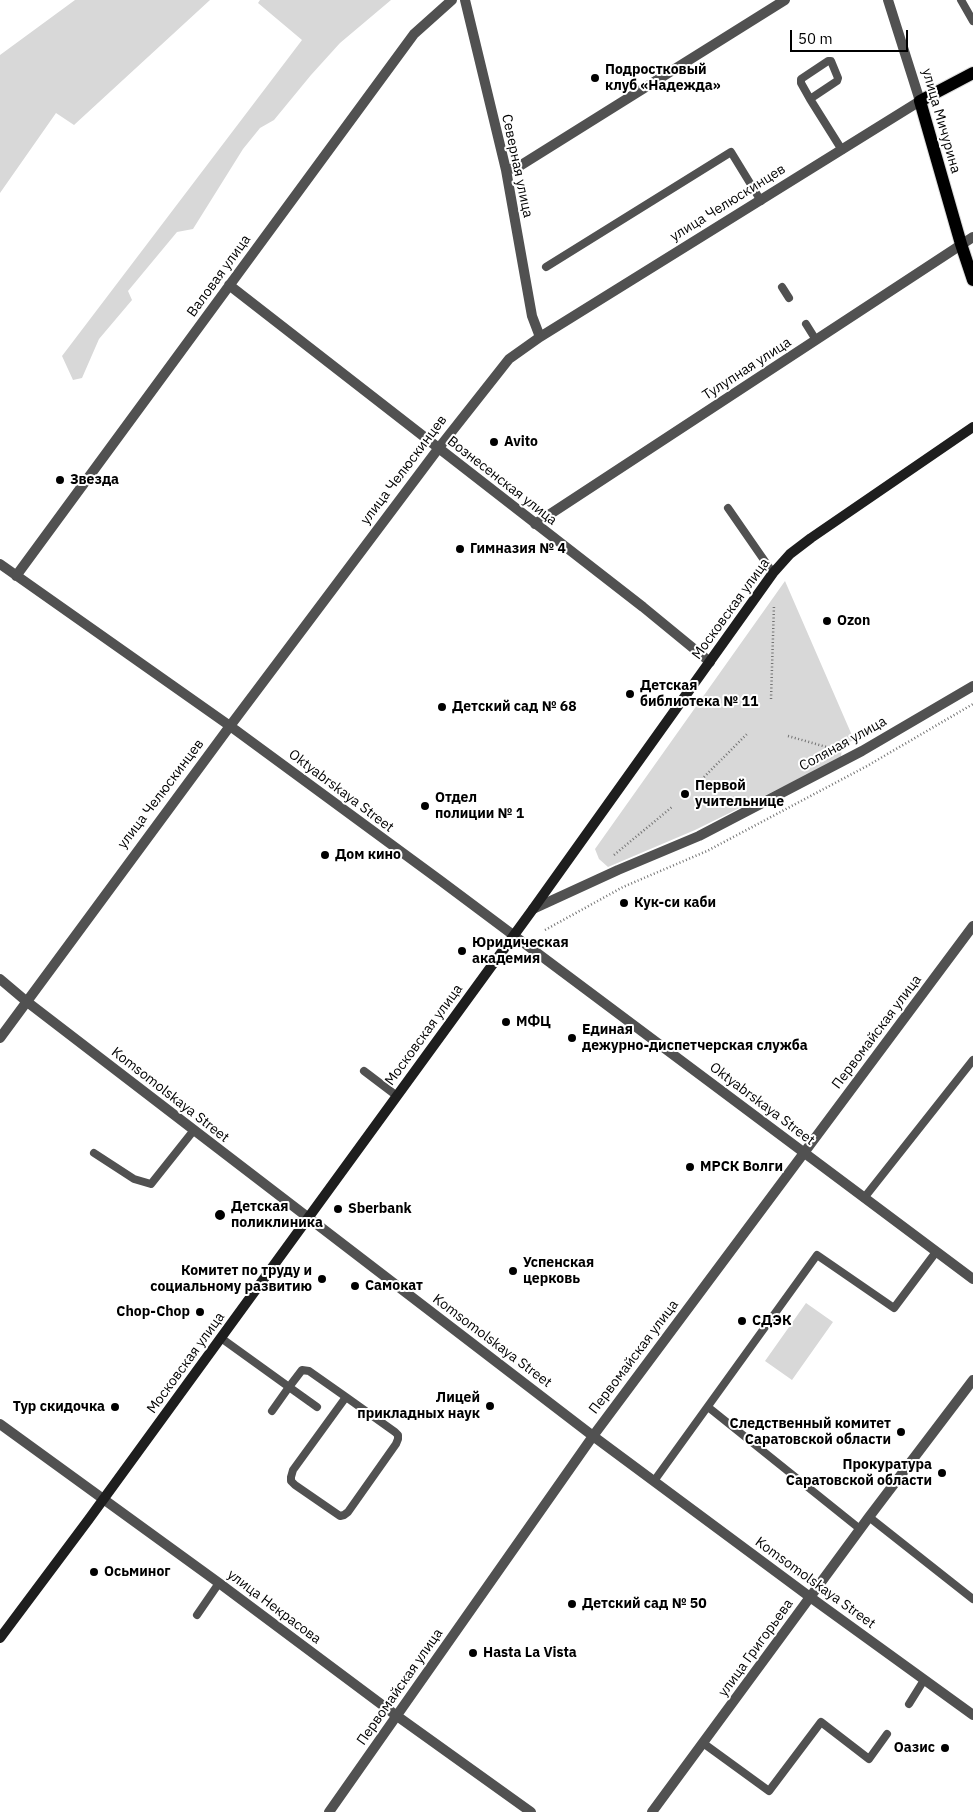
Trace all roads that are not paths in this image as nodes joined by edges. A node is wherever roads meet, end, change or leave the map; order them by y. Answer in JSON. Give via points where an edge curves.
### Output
{"nodes":[{"id":1,"x":452,"y":0,"type":"edge"},
{"id":2,"x":465,"y":0,"type":"edge"},
{"id":3,"x":785,"y":0,"type":"edge"},
{"id":4,"x":888,"y":0,"type":"edge"},
{"id":5,"x":961,"y":0,"type":"edge"},
{"id":6,"x":973,"y":21,"type":"edge"},
{"id":7,"x":973,"y":73,"type":"edge"},
{"id":8,"x":810,"y":99,"type":"junction"},
{"id":9,"x":920,"y":101,"type":"junction"},
{"id":10,"x":842,"y":150,"type":"junction"},
{"id":11,"x":506,"y":170,"type":"junction"},
{"id":12,"x":761,"y":201,"type":"junction"},
{"id":13,"x":973,"y":237,"type":"edge"},
{"id":14,"x":961,"y":244,"type":"junction"},
{"id":15,"x":546,"y":267,"type":"dead end"},
{"id":16,"x":973,"y":280,"type":"edge"},
{"id":17,"x":229,"y":286,"type":"junction"},
{"id":18,"x":782,"y":287,"type":"dead end"},
{"id":19,"x":789,"y":298,"type":"dead end"},
{"id":20,"x":806,"y":324,"type":"dead end"},
{"id":21,"x":540,"y":337,"type":"junction"},
{"id":22,"x":816,"y":340,"type":"junction"},
{"id":23,"x":973,"y":427,"type":"edge"},
{"id":24,"x":438,"y":449,"type":"junction"},
{"id":25,"x":728,"y":508,"type":"dead end"},
{"id":26,"x":536,"y":524,"type":"junction"},
{"id":27,"x":0,"y":564,"type":"edge"},
{"id":28,"x":773,"y":573,"type":"junction"},
{"id":29,"x":16,"y":576,"type":"junction"},
{"id":30,"x":710,"y":662,"type":"junction"},
{"id":31,"x":973,"y":686,"type":"edge"},
{"id":32,"x":230,"y":726,"type":"junction"},
{"id":33,"x":533,"y":908,"type":"junction"},
{"id":34,"x":973,"y":926,"type":"edge"},
{"id":35,"x":514,"y":935,"type":"junction"},
{"id":36,"x":0,"y":979,"type":"edge"},
{"id":37,"x":26,"y":1001,"type":"junction"},
{"id":38,"x":0,"y":1038,"type":"edge"},
{"id":39,"x":973,"y":1060,"type":"edge"},
{"id":40,"x":364,"y":1071,"type":"dead end"},
{"id":41,"x":397,"y":1096,"type":"junction"},
{"id":42,"x":194,"y":1130,"type":"junction"},
{"id":43,"x":94,"y":1153,"type":"dead end"},
{"id":44,"x":804,"y":1153,"type":"junction"},
{"id":45,"x":864,"y":1198,"type":"junction"},
{"id":46,"x":308,"y":1218,"type":"junction"},
{"id":47,"x":936,"y":1252,"type":"junction"},
{"id":48,"x":973,"y":1279,"type":"edge"},
{"id":49,"x":221,"y":1338,"type":"junction"},
{"id":50,"x":973,"y":1380,"type":"edge"},
{"id":51,"x":289,"y":1386,"type":"junction"},
{"id":52,"x":346,"y":1397,"type":"junction"},
{"id":53,"x":317,"y":1407,"type":"dead end"},
{"id":54,"x":708,"y":1408,"type":"junction"},
{"id":55,"x":272,"y":1410,"type":"dead end"},
{"id":56,"x":0,"y":1424,"type":"edge"},
{"id":57,"x":593,"y":1436,"type":"junction"},
{"id":58,"x":654,"y":1481,"type":"junction"},
{"id":59,"x":103,"y":1500,"type":"junction"},
{"id":60,"x":869,"y":1517,"type":"junction"},
{"id":61,"x":860,"y":1530,"type":"junction"},
{"id":62,"x":219,"y":1583,"type":"junction"},
{"id":63,"x":810,"y":1597,"type":"junction"},
{"id":64,"x":973,"y":1599,"type":"edge"},
{"id":65,"x":197,"y":1615,"type":"dead end"},
{"id":66,"x":0,"y":1638,"type":"edge"},
{"id":67,"x":924,"y":1680,"type":"junction"},
{"id":68,"x":909,"y":1704,"type":"dead end"},
{"id":69,"x":973,"y":1715,"type":"edge"},
{"id":70,"x":397,"y":1716,"type":"junction"},
{"id":71,"x":887,"y":1734,"type":"dead end"},
{"id":72,"x":703,"y":1744,"type":"junction"},
{"id":73,"x":329,"y":1812,"type":"edge"},
{"id":74,"x":531,"y":1812,"type":"edge"},
{"id":75,"x":652,"y":1812,"type":"edge"}],
"edges":[{"from":1,"to":17,"type":"street","name":"Валовая улица","via":[[414,34]]},
{"from":2,"to":11,"type":"street","name":"Северная улица"},
{"from":3,"to":11,"type":"street","via":[[518,167]]},
{"from":4,"to":9,"type":"street","name":"улица Мичурина"},
{"from":5,"to":6,"type":"lane"},
{"from":7,"to":9,"type":"main road","name":"улица Челюскинцев"},
{"from":8,"to":8,"type":"lane","via":[[837,81],[830,60],[801,79]]},
{"from":8,"to":10,"type":"lane"},
{"from":9,"to":10,"type":"street","name":"улица Челюскинцев"},
{"from":9,"to":14,"type":"main road","name":"улица Мичурина"},
{"from":10,"to":12,"type":"street","name":"улица Челюскинцев"},
{"from":11,"to":21,"type":"street","name":"Северная улица","via":[[532,316]]},
{"from":12,"to":15,"type":"lane","via":[[731,152]]},
{"from":12,"to":21,"type":"street","name":"улица Челюскинцев"},
{"from":13,"to":14,"type":"street","name":"Тулупная улица"},
{"from":14,"to":16,"type":"main road","name":"улица Мичурина"},
{"from":14,"to":22,"type":"street","name":"Тулупная улица"},
{"from":17,"to":24,"type":"street","name":"Вознесенская улица"},
{"from":17,"to":29,"type":"street","name":"Валовая улица"},
{"from":18,"to":19,"type":"lane"},
{"from":20,"to":22,"type":"lane"},
{"from":21,"to":24,"type":"street","name":"улица Челюскинцев","via":[[510,359]]},
{"from":22,"to":26,"type":"street","name":"Тулупная улица"},
{"from":23,"to":28,"type":"main road","name":"Московская улица","via":[[811,538]]},
{"from":24,"to":26,"type":"street","name":"Вознесенская улица"},
{"from":24,"to":32,"type":"street","name":"улица Челюскинцев"},
{"from":25,"to":28,"type":"lane"},
{"from":26,"to":30,"type":"street","name":"Вознесенская улица"},
{"from":27,"to":29,"type":"street","name":"Oktyabrskaya Street"},
{"from":28,"to":30,"type":"main road","name":"Московская улица"},
{"from":29,"to":32,"type":"street","name":"Oktyabrskaya Street"},
{"from":30,"to":33,"type":"main road","name":"Московская улица"},
{"from":31,"to":33,"type":"street","name":"Соляная улица","via":[[854,755],[699,836]]},
{"from":32,"to":35,"type":"street","name":"Oktyabrskaya Street"},
{"from":32,"to":37,"type":"street","name":"улица Челюскинцев"},
{"from":33,"to":35,"type":"main road","name":"Московская улица"},
{"from":34,"to":44,"type":"street","name":"Первомайская улица"},
{"from":35,"to":41,"type":"main road","name":"Московская улица"},
{"from":35,"to":44,"type":"street","name":"Oktyabrskaya Street"},
{"from":36,"to":37,"type":"street","name":"Komsomolskaya Street"},
{"from":37,"to":38,"type":"street","name":"улица Челюскинцев"},
{"from":37,"to":42,"type":"street","name":"Komsomolskaya Street"},
{"from":39,"to":45,"type":"lane"},
{"from":40,"to":41,"type":"lane"},
{"from":41,"to":46,"type":"main road","name":"Московская улица"},
{"from":42,"to":43,"type":"lane","via":[[151,1184],[134,1179]]},
{"from":42,"to":46,"type":"street","name":"Komsomolskaya Street"},
{"from":44,"to":45,"type":"street","name":"Oktyabrskaya Street"},
{"from":44,"to":57,"type":"street","name":"Первомайская улица"},
{"from":45,"to":47,"type":"street","name":"Oktyabrskaya Street"},
{"from":46,"to":49,"type":"main road","name":"Московская улица"},
{"from":46,"to":57,"type":"street","name":"Komsomolskaya Street"},
{"from":47,"to":48,"type":"street","name":"Oktyabrskaya Street"},
{"from":47,"to":54,"type":"lane","via":[[894,1308],[817,1254]]},
{"from":49,"to":51,"type":"lane"},
{"from":49,"to":59,"type":"main road","name":"Московская улица"},
{"from":50,"to":60,"type":"street","name":"улица Григорьева"},
{"from":51,"to":52,"type":"lane","via":[[305,1370]]},
{"from":51,"to":53,"type":"lane"},
{"from":51,"to":55,"type":"lane"},
{"from":52,"to":52,"type":"lane","via":[[395,1432],[398,1439],[348,1512],[340,1516],[295,1485],[291,1477]]},
{"from":54,"to":58,"type":"lane"},
{"from":54,"to":61,"type":"lane"},
{"from":56,"to":59,"type":"street","name":"улица Некрасова"},
{"from":57,"to":58,"type":"street","name":"Komsomolskaya Street"},
{"from":57,"to":70,"type":"street","name":"Первомайская улица"},
{"from":58,"to":63,"type":"street","name":"Komsomolskaya Street"},
{"from":59,"to":62,"type":"street","name":"улица Некрасова"},
{"from":59,"to":66,"type":"main road","name":"Московская улица"},
{"from":60,"to":61,"type":"street","name":"улица Григорьева"},
{"from":60,"to":64,"type":"lane"},
{"from":61,"to":63,"type":"street","name":"улица Григорьева"},
{"from":62,"to":65,"type":"lane"},
{"from":62,"to":70,"type":"street","name":"улица Некрасова"},
{"from":63,"to":67,"type":"street","name":"Komsomolskaya Street"},
{"from":63,"to":72,"type":"street","name":"улица Григорьева"},
{"from":67,"to":68,"type":"lane"},
{"from":67,"to":69,"type":"street","name":"Komsomolskaya Street"},
{"from":70,"to":73,"type":"street","name":"Первомайская улица"},
{"from":70,"to":74,"type":"street","name":"улица Некрасова"},
{"from":71,"to":72,"type":"lane","via":[[869,1759],[821,1722],[769,1791]]},
{"from":72,"to":75,"type":"street","name":"улица Григорьева"}]}
